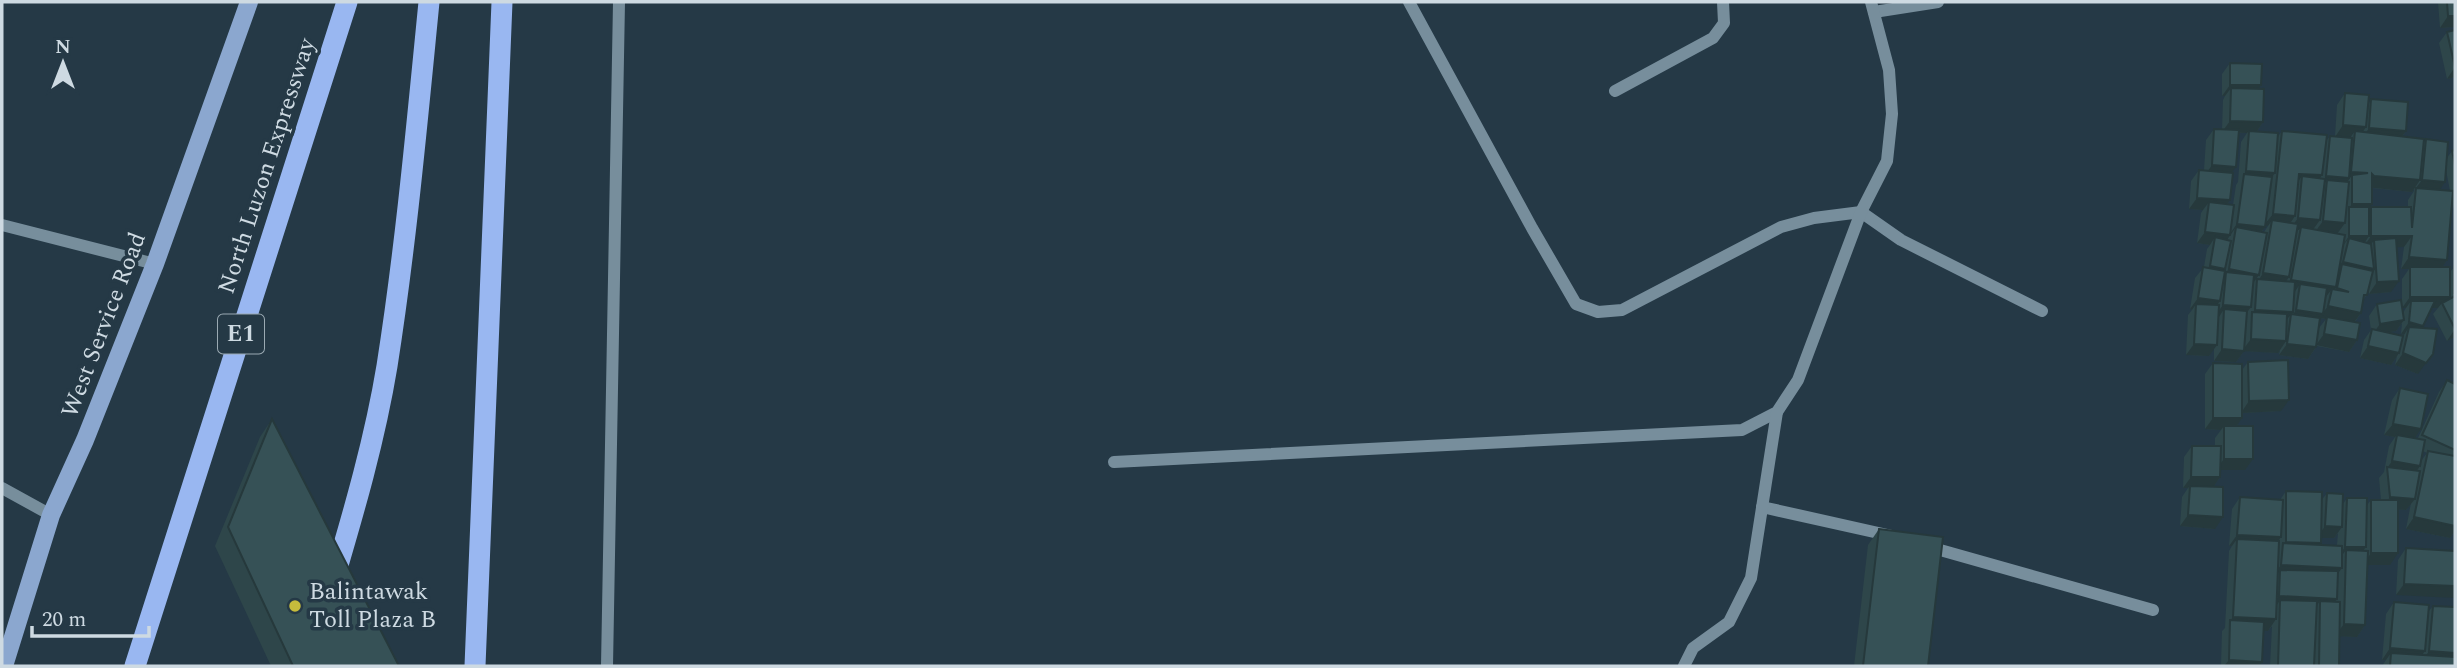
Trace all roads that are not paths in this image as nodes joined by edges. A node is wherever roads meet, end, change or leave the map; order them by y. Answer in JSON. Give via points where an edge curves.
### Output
{"nodes":[{"id":1,"x":249,"y":2,"type":"edge"},
{"id":2,"x":346,"y":2,"type":"edge"},
{"id":3,"x":429,"y":2,"type":"edge"},
{"id":4,"x":502,"y":2,"type":"edge"},
{"id":5,"x":619,"y":2,"type":"edge"},
{"id":6,"x":1409,"y":2,"type":"edge"},
{"id":7,"x":1723,"y":2,"type":"edge"},
{"id":8,"x":1938,"y":2,"type":"edge"},
{"id":9,"x":1872,"y":7,"type":"edge"},
{"id":10,"x":1615,"y":91,"type":"dead end"},
{"id":11,"x":1861,"y":212,"type":"junction"},
{"id":12,"x":2,"y":225,"type":"edge"},
{"id":13,"x":155,"y":264,"type":"junction"},
{"id":14,"x":2042,"y":311,"type":"dead end"},
{"id":15,"x":1777,"y":412,"type":"junction"},
{"id":16,"x":1114,"y":462,"type":"dead end"},
{"id":17,"x":2,"y":488,"type":"edge"},
{"id":18,"x":1762,"y":507,"type":"junction"},
{"id":19,"x":51,"y":514,"type":"junction"},
{"id":20,"x":327,"y":602,"type":"edge"},
{"id":21,"x":2153,"y":610,"type":"dead end"},
{"id":22,"x":4,"y":666,"type":"edge"},
{"id":23,"x":135,"y":666,"type":"edge"},
{"id":24,"x":475,"y":666,"type":"edge"},
{"id":25,"x":607,"y":666,"type":"edge"},
{"id":26,"x":1684,"y":666,"type":"edge"}],
"edges":[{"from":1,"to":13,"type":"main road","name":"West Service Road"},
{"from":2,"to":23,"type":"highway","name":"North Luzon Expressway","number":"E1"},
{"from":3,"to":20,"type":"highway","via":[[387,368],[358,499]]},
{"from":4,"to":24,"type":"highway"},
{"from":5,"to":25,"type":"lane"},
{"from":6,"to":11,"type":"lane","via":[[1576,304],[1598,312],[1622,310],[1781,227]]},
{"from":7,"to":10,"type":"lane","via":[[1724,23],[1713,38]]},
{"from":8,"to":9,"type":"lane"},
{"from":9,"to":11,"type":"lane","via":[[1889,71],[1892,114],[1888,162]]},
{"from":11,"to":14,"type":"lane","via":[[1901,240]]},
{"from":11,"to":15,"type":"lane","via":[[1798,380]]},
{"from":12,"to":13,"type":"lane"},
{"from":13,"to":19,"type":"main road","name":"West Service Road"},
{"from":15,"to":16,"type":"lane","via":[[1742,430]]},
{"from":15,"to":18,"type":"lane"},
{"from":17,"to":19,"type":"lane"},
{"from":18,"to":21,"type":"lane","via":[[1895,537]]},
{"from":18,"to":26,"type":"lane","via":[[1751,578],[1728,622],[1693,648]]},
{"from":19,"to":22,"type":"main road","name":"West Service Road"}]}
